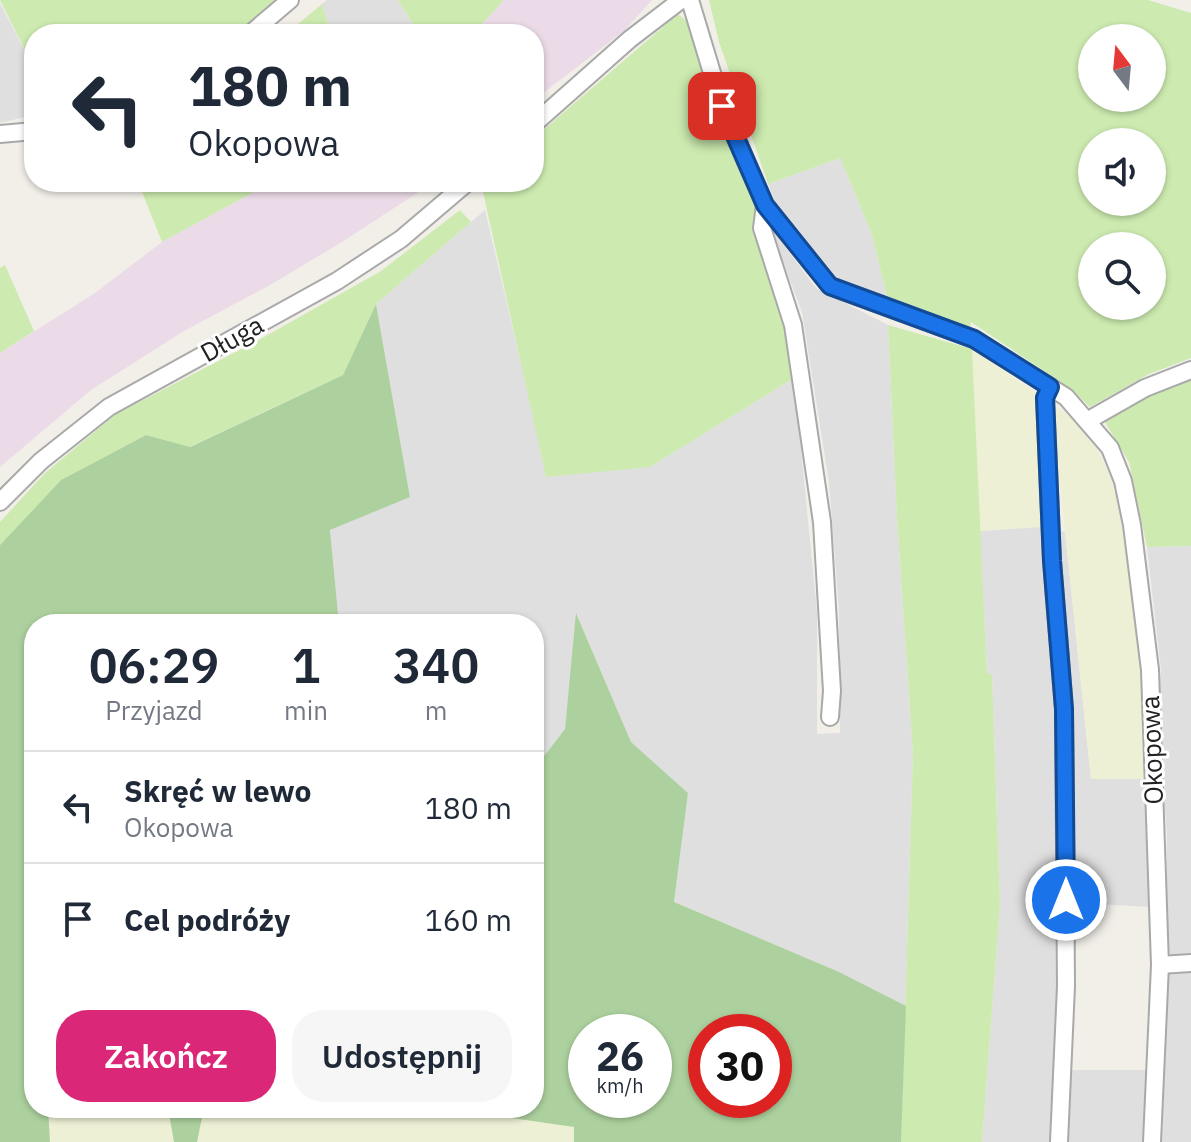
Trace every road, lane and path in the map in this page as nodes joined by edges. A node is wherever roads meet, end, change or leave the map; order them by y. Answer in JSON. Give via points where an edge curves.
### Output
{"nodes":[{"id":1,"x":290,"y":0,"type":"edge"},
{"id":2,"x":681,"y":0,"type":"edge"},
{"id":3,"x":690,"y":0,"type":"edge"},
{"id":4,"x":262,"y":24,"type":"edge"},
{"id":5,"x":544,"y":115,"type":"edge"},
{"id":6,"x":24,"y":132,"type":"edge"},
{"id":7,"x":0,"y":134,"type":"edge"},
{"id":8,"x":456,"y":192,"type":"edge"},
{"id":9,"x":765,"y":205,"type":"junction"},
{"id":10,"x":1191,"y":370,"type":"edge"},
{"id":11,"x":1050,"y":387,"type":"junction"},
{"id":12,"x":1087,"y":421,"type":"junction"},
{"id":13,"x":0,"y":502,"type":"edge"},
{"id":14,"x":830,"y":717,"type":"dead end"},
{"id":15,"x":1191,"y":963,"type":"edge"},
{"id":16,"x":1160,"y":965,"type":"junction"},
{"id":17,"x":1059,"y":1142,"type":"edge"},
{"id":18,"x":1152,"y":1142,"type":"edge"}],
"edges":[{"from":1,"to":4,"type":"street"},
{"from":2,"to":5,"type":"street"},
{"from":3,"to":9,"type":"street","name":"Okopowa","via":[[722,106]]},
{"from":6,"to":7,"type":"street"},
{"from":8,"to":13,"type":"street","name":"Długa","via":[[401,239],[337,281],[109,407]]},
{"from":9,"to":11,"type":"street","name":"Okopowa","via":[[830,286],[974,339]]},
{"from":9,"to":14,"type":"street","name":"Okopowa","via":[[762,228],[793,325],[822,522]]},
{"from":10,"to":12,"type":"street","via":[[1145,388]]},
{"from":11,"to":12,"type":"street","name":"Okopowa"},
{"from":11,"to":17,"type":"street","via":[[1045,398],[1064,724],[1066,986]]},
{"from":12,"to":16,"type":"street","name":"Okopowa","via":[[1110,448],[1132,525],[1150,670]]},
{"from":15,"to":16,"type":"street"},
{"from":16,"to":18,"type":"street","name":"Okopowa"}]}
